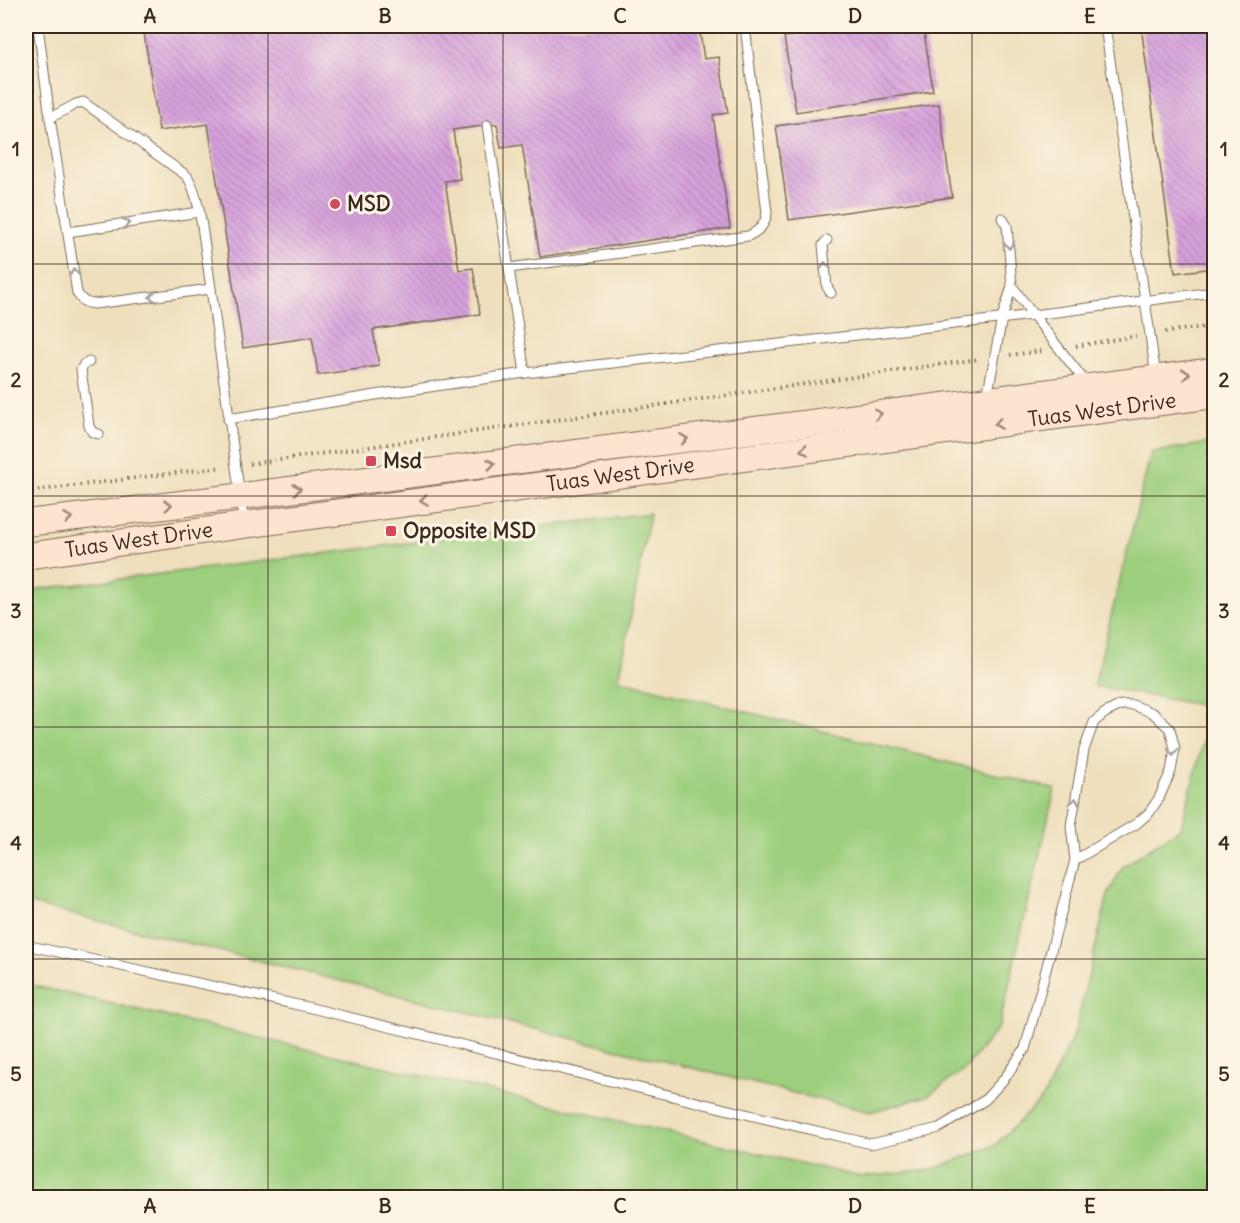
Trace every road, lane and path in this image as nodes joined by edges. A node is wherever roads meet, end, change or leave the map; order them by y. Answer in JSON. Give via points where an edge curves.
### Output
{"nodes":[{"id":1,"x":39,"y":26,"type":"edge"},
{"id":2,"x":745,"y":26,"type":"edge"},
{"id":3,"x":1105,"y":26,"type":"edge"},
{"id":4,"x":50,"y":118,"type":"junction"},
{"id":5,"x":487,"y":125,"type":"dead end"},
{"id":6,"x":199,"y":212,"type":"junction"},
{"id":7,"x":1002,"y":218,"type":"dead end"},
{"id":8,"x":68,"y":232,"type":"junction"},
{"id":9,"x":827,"y":240,"type":"dead end"},
{"id":10,"x":509,"y":268,"type":"junction"},
{"id":11,"x":1012,"y":286,"type":"junction"},
{"id":12,"x":211,"y":289,"type":"junction"},
{"id":13,"x":1215,"y":292,"type":"edge"},
{"id":14,"x":831,"y":293,"type":"dead end"},
{"id":15,"x":1145,"y":301,"type":"junction"},
{"id":16,"x":1032,"y":315,"type":"junction"},
{"id":17,"x":1002,"y":318,"type":"junction"},
{"id":18,"x":1215,"y":326,"type":"edge"},
{"id":19,"x":1150,"y":334,"type":"junction"},
{"id":20,"x":1059,"y":348,"type":"junction"},
{"id":21,"x":995,"y":357,"type":"junction"},
{"id":22,"x":89,"y":362,"type":"dead end"},
{"id":23,"x":1215,"y":370,"type":"edge"},
{"id":24,"x":525,"y":373,"type":"junction"},
{"id":25,"x":1158,"y":390,"type":"junction"},
{"id":26,"x":1215,"y":395,"type":"edge"},
{"id":27,"x":1089,"y":399,"type":"junction"},
{"id":28,"x":987,"y":400,"type":"junction"},
{"id":29,"x":228,"y":419,"type":"junction"},
{"id":30,"x":99,"y":434,"type":"dead end"},
{"id":31,"x":236,"y":466,"type":"junction"},
{"id":32,"x":26,"y":492,"type":"edge"},
{"id":33,"x":239,"y":496,"type":"junction"},
{"id":34,"x":26,"y":523,"type":"edge"},
{"id":35,"x":244,"y":525,"type":"junction"},
{"id":36,"x":26,"y":556,"type":"edge"},
{"id":37,"x":1075,"y":860,"type":"junction"},
{"id":38,"x":26,"y":945,"type":"edge"}],
"edges":[{"from":1,"to":4,"type":"lane"},
{"from":2,"to":10,"type":"lane","via":[[767,213],[761,228],[748,236]]},
{"from":3,"to":15,"type":"lane"},
{"from":4,"to":6,"type":"lane","via":[[83,102],[187,176]]},
{"from":4,"to":8,"type":"lane"},
{"from":5,"to":10,"type":"lane"},
{"from":8,"to":6,"type":"lane","one_way":true},
{"from":6,"to":12,"type":"lane"},
{"from":7,"to":11,"type":"lane","one_way":true,"via":[[1007,226]]},
{"from":12,"to":8,"type":"lane","one_way":true,"via":[[94,304],[83,302],[77,293]]},
{"from":14,"to":9,"type":"lane","one_way":true,"via":[[823,245]]},
{"from":10,"to":24,"type":"lane"},
{"from":11,"to":16,"type":"lane"},
{"from":11,"to":17,"type":"lane"},
{"from":12,"to":29,"type":"lane"},
{"from":13,"to":15,"type":"lane"},
{"from":15,"to":16,"type":"lane"},
{"from":15,"to":19,"type":"lane"},
{"from":16,"to":17,"type":"lane"},
{"from":16,"to":20,"type":"lane"},
{"from":17,"to":21,"type":"lane"},
{"from":17,"to":24,"type":"lane"},
{"from":18,"to":19,"type":"path"},
{"from":19,"to":20,"type":"path"},
{"from":19,"to":25,"type":"lane"},
{"from":20,"to":21,"type":"path"},
{"from":20,"to":27,"type":"lane"},
{"from":21,"to":28,"type":"lane"},
{"from":21,"to":31,"type":"path"},
{"from":22,"to":30,"type":"lane","via":[[81,370],[89,426]]},
{"from":25,"to":23,"type":"main road","name":"Tuas West Drive","one_way":true},
{"from":24,"to":29,"type":"lane"},
{"from":25,"to":26,"type":"main road","name":"Tuas West Drive"},
{"from":25,"to":27,"type":"main road","name":"Tuas West Drive"},
{"from":27,"to":28,"type":"main road","name":"Tuas West Drive"},
{"from":27,"to":35,"type":"main road","name":"Tuas West Drive","one_way":true},
{"from":33,"to":28,"type":"main road","name":"Tuas West Drive","one_way":true},
{"from":29,"to":31,"type":"lane"},
{"from":31,"to":32,"type":"path"},
{"from":31,"to":33,"type":"lane"},
{"from":34,"to":33,"type":"main road","name":"Tuas West Drive","one_way":true},
{"from":33,"to":35,"type":"lane"},
{"from":35,"to":36,"type":"main road","name":"Tuas West Drive"},
{"from":37,"to":37,"type":"lane","one_way":true,"via":[[1071,826],[1084,750],[1094,722],[1121,705],[1153,713],[1170,729],[1175,749],[1171,771],[1159,798],[1136,824]]},
{"from":37,"to":38,"type":"lane","via":[[1025,1049],[1004,1079],[984,1100],[939,1128],[871,1144],[307,1007]]}]}
